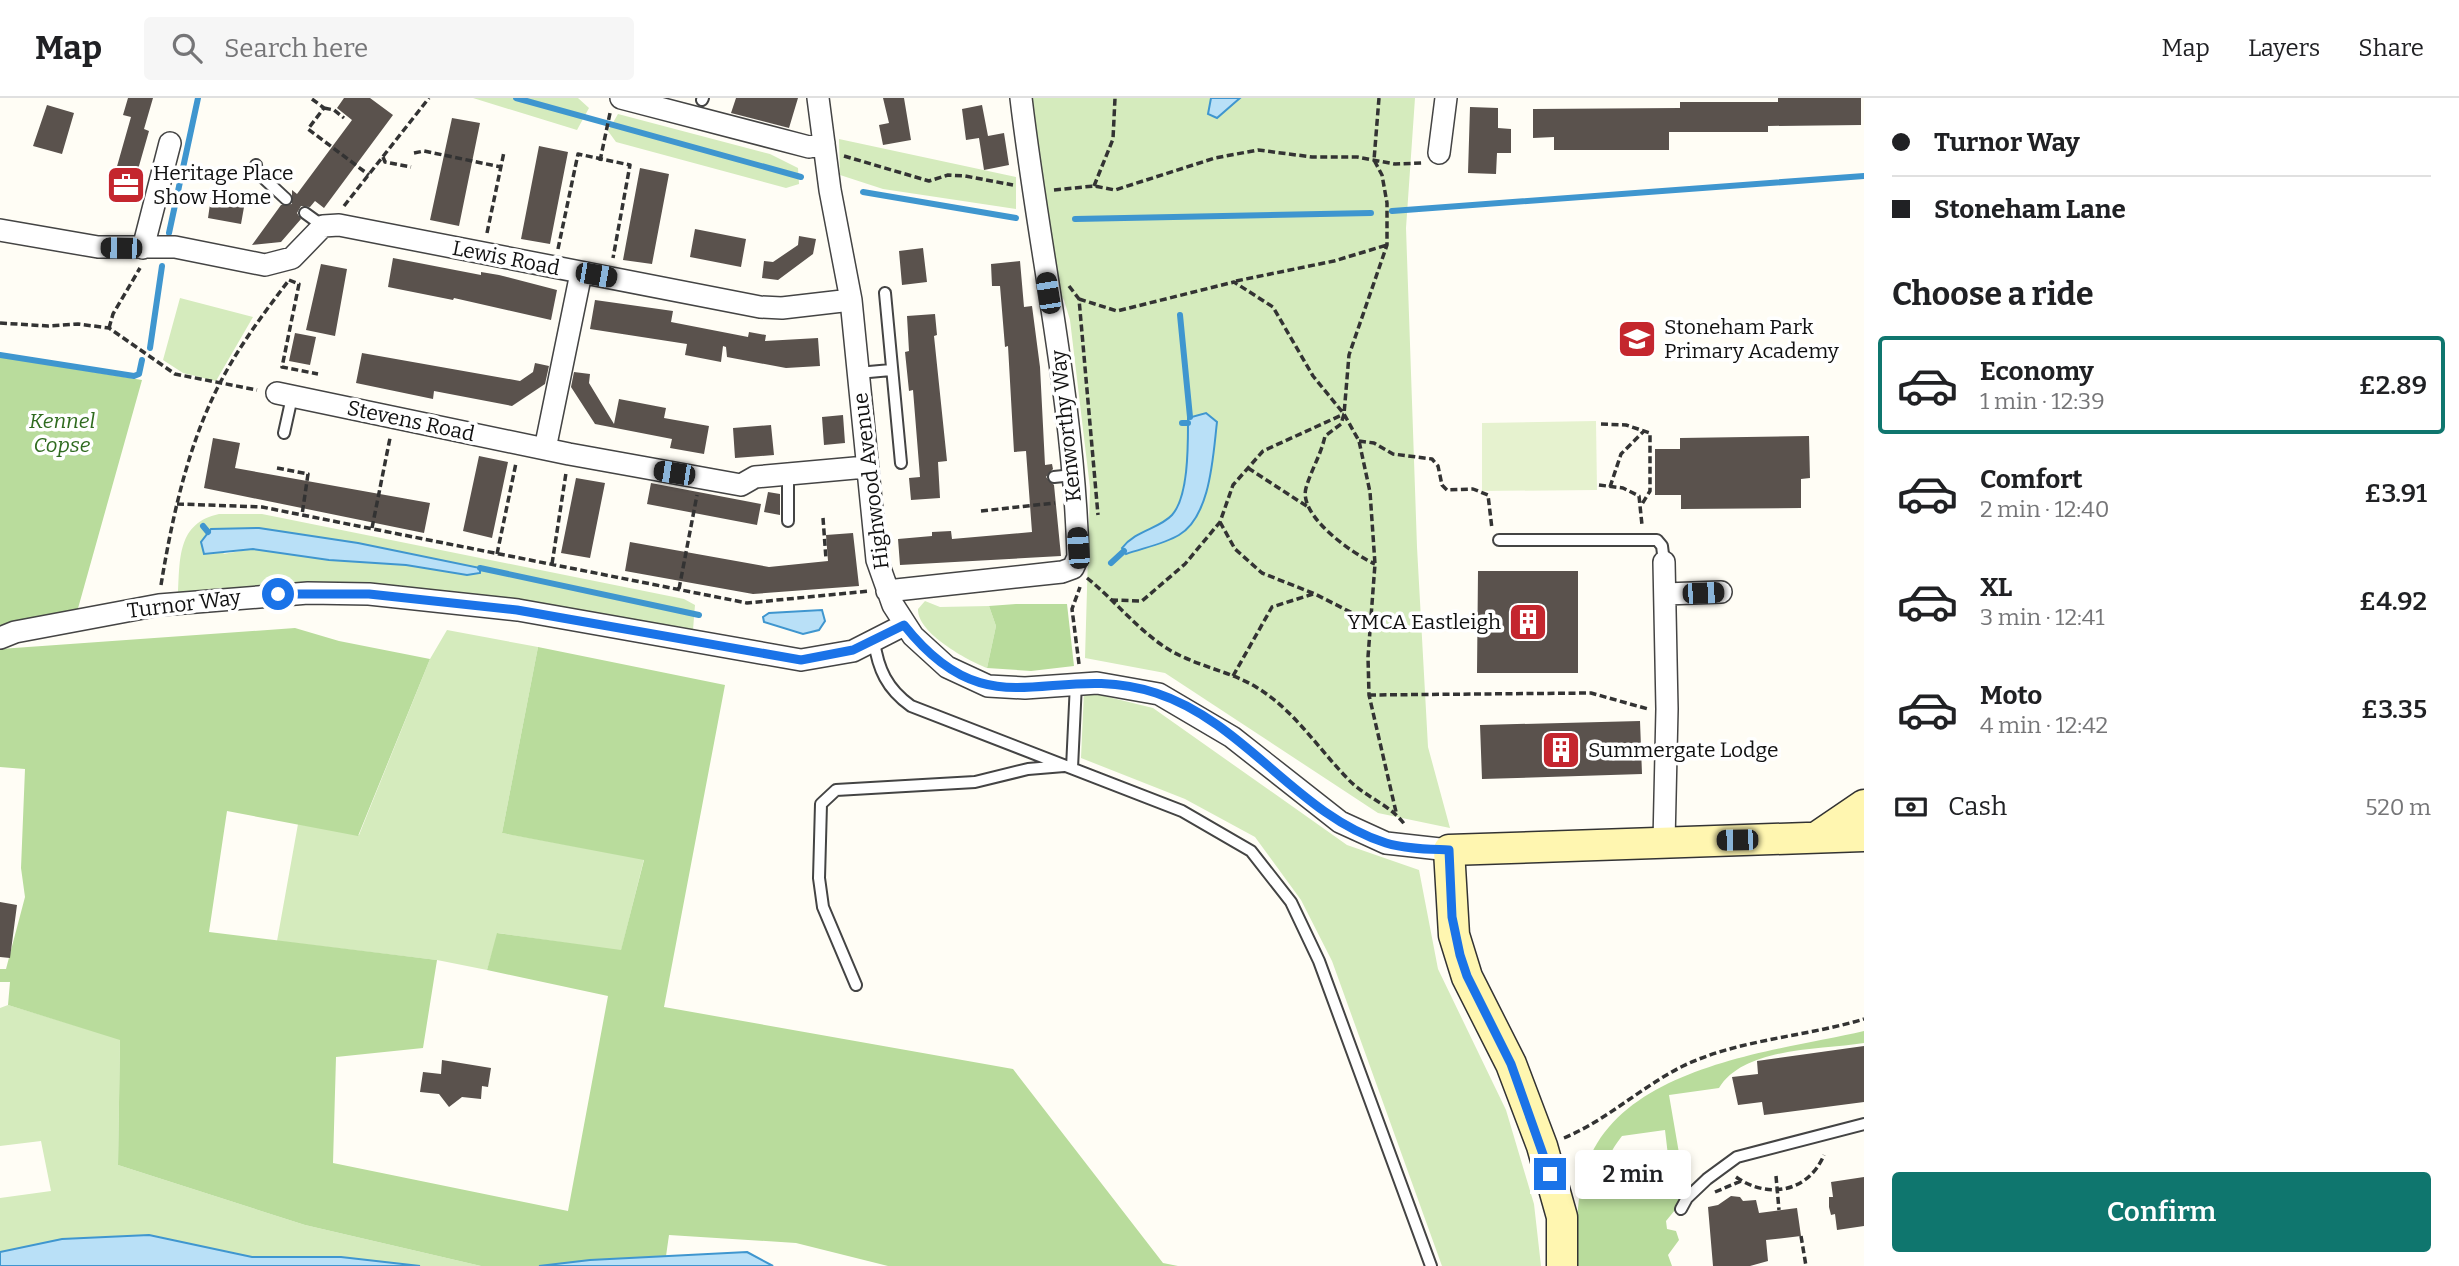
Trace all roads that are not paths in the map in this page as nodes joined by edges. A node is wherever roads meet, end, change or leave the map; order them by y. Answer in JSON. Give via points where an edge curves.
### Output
{"nodes":[{"id":1,"x":818,"y":98,"type":"edge"},
{"id":2,"x":1021,"y":98,"type":"edge"},
{"id":3,"x":1446,"y":98,"type":"edge"},
{"id":4,"x":616,"y":104,"type":"edge"},
{"id":5,"x":170,"y":143,"type":"dead end"},
{"id":6,"x":825,"y":146,"type":"junction"},
{"id":7,"x":1438,"y":153,"type":"road end"},
{"id":8,"x":256,"y":165,"type":"dead end"},
{"id":9,"x":286,"y":199,"type":"dead end"},
{"id":10,"x":305,"y":213,"type":"dead end"},
{"id":11,"x":331,"y":225,"type":"junction"},
{"id":12,"x":0,"y":230,"type":"edge"},
{"id":13,"x":143,"y":248,"type":"junction"},
{"id":14,"x":581,"y":273,"type":"junction"},
{"id":15,"x":885,"y":293,"type":"dead end"},
{"id":16,"x":851,"y":300,"type":"junction"},
{"id":17,"x":891,"y":370,"type":"junction"},
{"id":18,"x":858,"y":373,"type":"junction"},
{"id":19,"x":285,"y":395,"type":"joint"},
{"id":20,"x":284,"y":433,"type":"dead end"},
{"id":21,"x":545,"y":449,"type":"junction"},
{"id":22,"x":901,"y":463,"type":"dead end"},
{"id":23,"x":866,"y":467,"type":"junction"},
{"id":24,"x":788,"y":475,"type":"junction"},
{"id":25,"x":788,"y":521,"type":"dead end"},
{"id":26,"x":1499,"y":540,"type":"road end"},
{"id":27,"x":1664,"y":562,"type":"joint"},
{"id":28,"x":887,"y":591,"type":"junction"},
{"id":29,"x":1721,"y":592,"type":"dead end"},
{"id":30,"x":1665,"y":594,"type":"junction"},
{"id":31,"x":904,"y":625,"type":"junction"},
{"id":32,"x":0,"y":638,"type":"edge"},
{"id":33,"x":874,"y":641,"type":"junction"},
{"id":34,"x":1079,"y":683,"type":"junction"},
{"id":35,"x":1070,"y":767,"type":"junction"},
{"id":36,"x":1864,"y":805,"type":"edge"},
{"id":37,"x":1817,"y":836,"type":"junction"},
{"id":38,"x":1864,"y":836,"type":"edge"},
{"id":39,"x":1664,"y":842,"type":"junction"},
{"id":40,"x":1449,"y":850,"type":"junction"},
{"id":41,"x":856,"y":985,"type":"dead end"},
{"id":42,"x":1864,"y":1124,"type":"edge"},
{"id":43,"x":1681,"y":1209,"type":"dead end"},
{"id":44,"x":1431,"y":1266,"type":"edge"},
{"id":45,"x":1562,"y":1266,"type":"edge"}],
"edges":[{"from":1,"to":6,"type":"street","name":"Highwood Avenue"},
{"from":2,"to":28,"type":"street","name":"Kenworthy Way","via":[[1057,331],[1063,476],[1074,501],[1079,572]]},
{"from":3,"to":7,"type":"street"},
{"from":4,"to":6,"type":"street","via":[[809,147]]},
{"from":5,"to":13,"type":"street"},
{"from":6,"to":16,"type":"street","name":"Highwood Avenue"},
{"from":8,"to":9,"type":"lane","via":[[257,172]]},
{"from":10,"to":11,"type":"lane"},
{"from":11,"to":13,"type":"street","via":[[292,258],[283,272],[175,247]]},
{"from":11,"to":14,"type":"street","name":"Lewis Road"},
{"from":12,"to":13,"type":"street","via":[[98,247]]},
{"from":14,"to":16,"type":"street","name":"Lewis Road","via":[[769,309]]},
{"from":14,"to":21,"type":"street"},
{"from":15,"to":17,"type":"lane"},
{"from":16,"to":18,"type":"street","name":"Highwood Avenue"},
{"from":17,"to":18,"type":"lane"},
{"from":17,"to":22,"type":"lane"},
{"from":18,"to":23,"type":"street","name":"Highwood Avenue"},
{"from":19,"to":20,"type":"lane"},
{"from":19,"to":21,"type":"street","name":"Stevens Road"},
{"from":21,"to":24,"type":"street","name":"Stevens Road","via":[[741,485],[755,477]]},
{"from":23,"to":24,"type":"street","name":"Stevens Road"},
{"from":23,"to":28,"type":"street","name":"Highwood Avenue","via":[[877,560]]},
{"from":24,"to":25,"type":"lane"},
{"from":26,"to":27,"type":"lane","via":[[1657,540]]},
{"from":27,"to":30,"type":"street"},
{"from":28,"to":31,"type":"street","name":"Highwood Avenue"},
{"from":29,"to":30,"type":"street"},
{"from":30,"to":39,"type":"street"},
{"from":31,"to":33,"type":"street","name":"Turnor Way"},
{"from":31,"to":34,"type":"street","name":"Highwood Avenue","via":[[941,662],[979,683],[1025,688]]},
{"from":32,"to":33,"type":"street","name":"Turnor Way","via":[[159,605],[278,594],[389,596],[567,617],[801,660],[831,656]]},
{"from":33,"to":35,"type":"lane","via":[[887,684],[911,706]]},
{"from":34,"to":35,"type":"lane"},
{"from":34,"to":40,"type":"street","name":"Highwood Avenue","via":[[1127,686],[1172,699],[1232,737],[1340,821],[1386,843]]},
{"from":35,"to":41,"type":"lane","via":[[1028,769],[975,782],[836,790],[821,804],[823,907]]},
{"from":35,"to":44,"type":"lane","via":[[1182,811],[1251,851],[1291,902],[1320,961]]},
{"from":36,"to":37,"type":"street"},
{"from":37,"to":38,"type":"street"},
{"from":37,"to":39,"type":"street"},
{"from":39,"to":40,"type":"street"},
{"from":40,"to":45,"type":"street","via":[[1454,935],[1467,976],[1511,1064],[1542,1146],[1562,1217]]},
{"from":42,"to":43,"type":"lane","via":[[1737,1157],[1687,1198]]}]}
